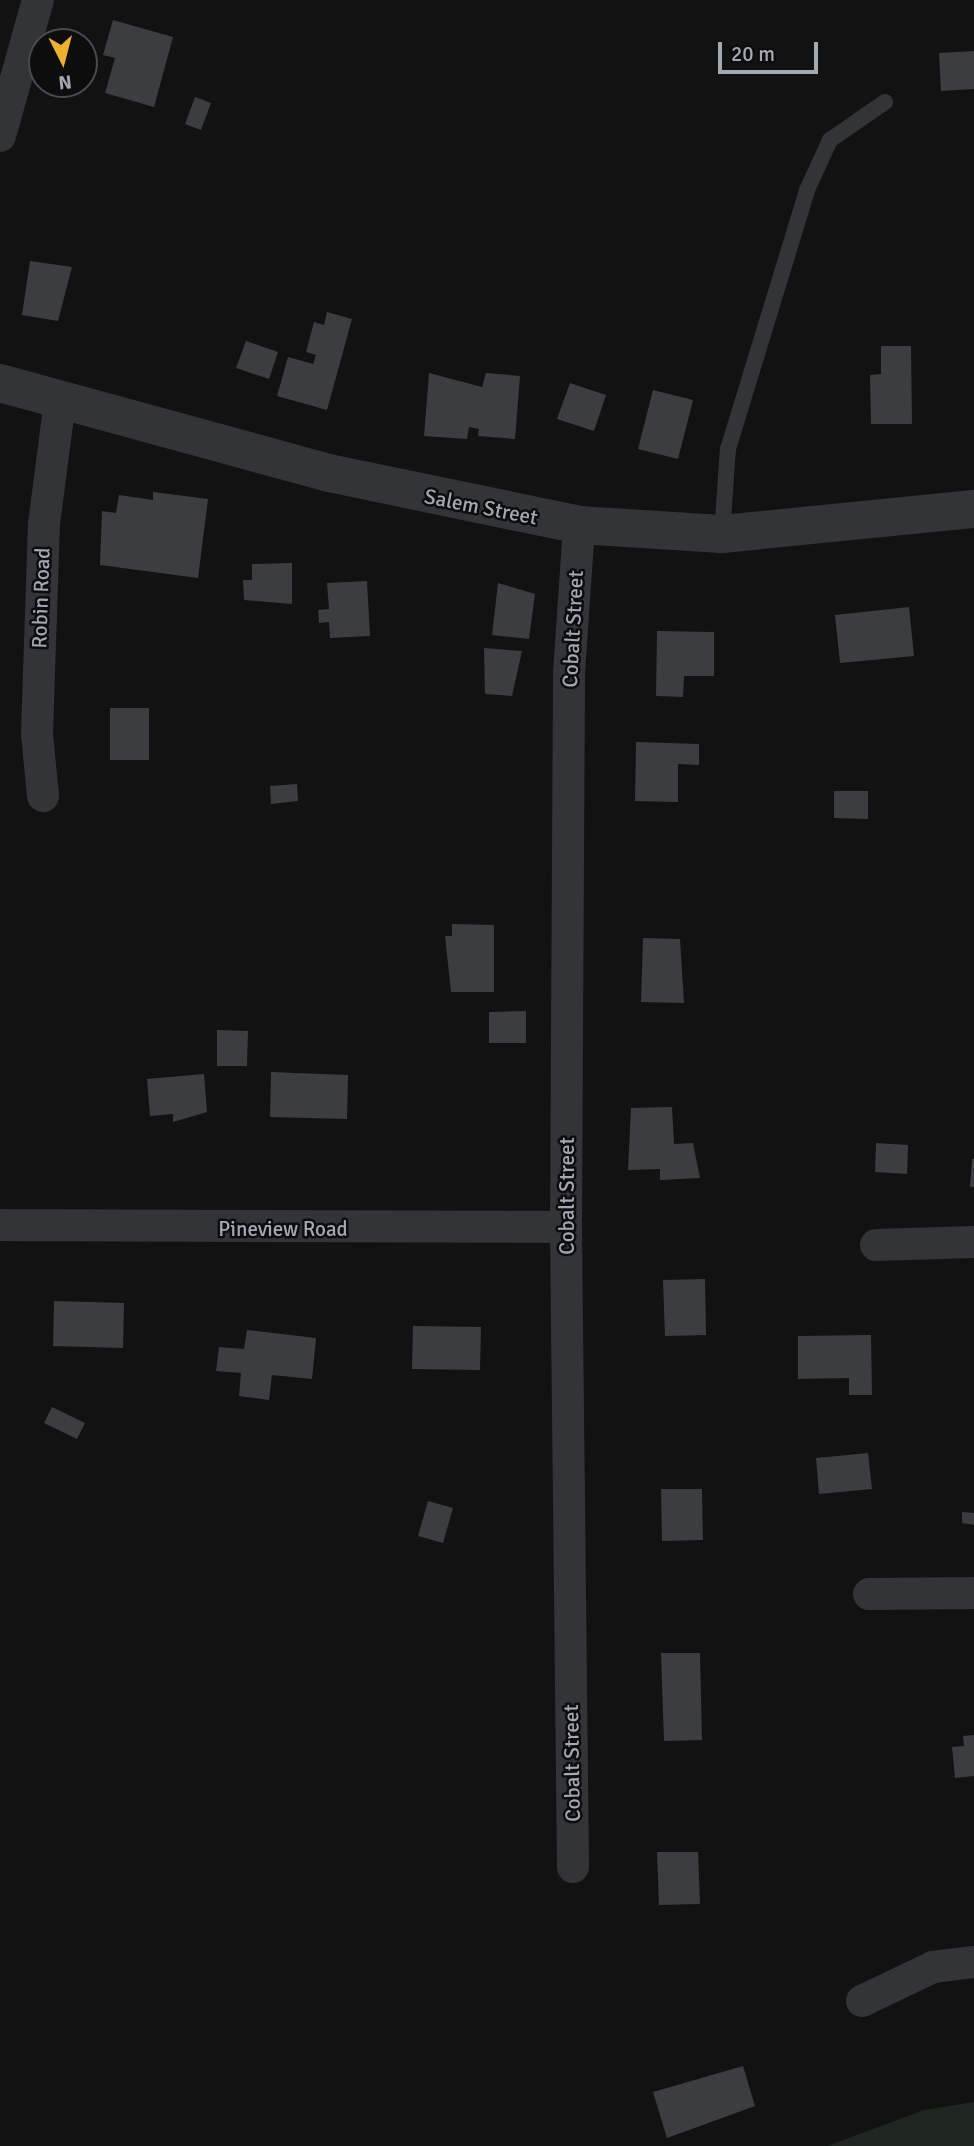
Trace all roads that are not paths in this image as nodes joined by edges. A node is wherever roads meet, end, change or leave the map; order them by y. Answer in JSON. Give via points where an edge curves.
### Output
{"nodes":[{"id":1,"x":38,"y":0,"type":"edge"},
{"id":2,"x":885,"y":102,"type":"dead end"},
{"id":3,"x":0,"y":136,"type":"edge"},
{"id":4,"x":0,"y":383,"type":"edge"},
{"id":5,"x":60,"y":400,"type":"junction"},
{"id":6,"x":974,"y":509,"type":"edge"},
{"id":7,"x":579,"y":525,"type":"junction"},
{"id":8,"x":722,"y":534,"type":"junction"},
{"id":9,"x":43,"y":796,"type":"dead end"},
{"id":10,"x":0,"y":1225,"type":"edge"},
{"id":11,"x":566,"y":1227,"type":"junction"},
{"id":12,"x":974,"y":1242,"type":"edge"},
{"id":13,"x":876,"y":1245,"type":"dead end"},
{"id":14,"x":974,"y":1593,"type":"edge"},
{"id":15,"x":869,"y":1594,"type":"dead end"},
{"id":16,"x":573,"y":1867,"type":"dead end"},
{"id":17,"x":974,"y":1962,"type":"edge"},
{"id":18,"x":862,"y":2001,"type":"dead end"}],
"edges":[{"from":1,"to":3,"type":"street"},
{"from":2,"to":8,"type":"lane","via":[[830,140],[807,190],[728,449]]},
{"from":4,"to":5,"type":"street","name":"Salem Street"},
{"from":5,"to":7,"type":"street","name":"Salem Street","via":[[379,485]]},
{"from":5,"to":9,"type":"street","name":"Robin Road","via":[[44,524],[37,734]]},
{"from":6,"to":8,"type":"street","name":"Salem Street"},
{"from":7,"to":8,"type":"street","name":"Salem Street"},
{"from":7,"to":11,"type":"street","name":"Cobalt Street","via":[[569,673]]},
{"from":10,"to":11,"type":"street","name":"Pineview Road"},
{"from":11,"to":16,"type":"street","name":"Cobalt Street"},
{"from":12,"to":13,"type":"street"},
{"from":14,"to":15,"type":"street"},
{"from":17,"to":18,"type":"street","via":[[933,1967]]}]}
